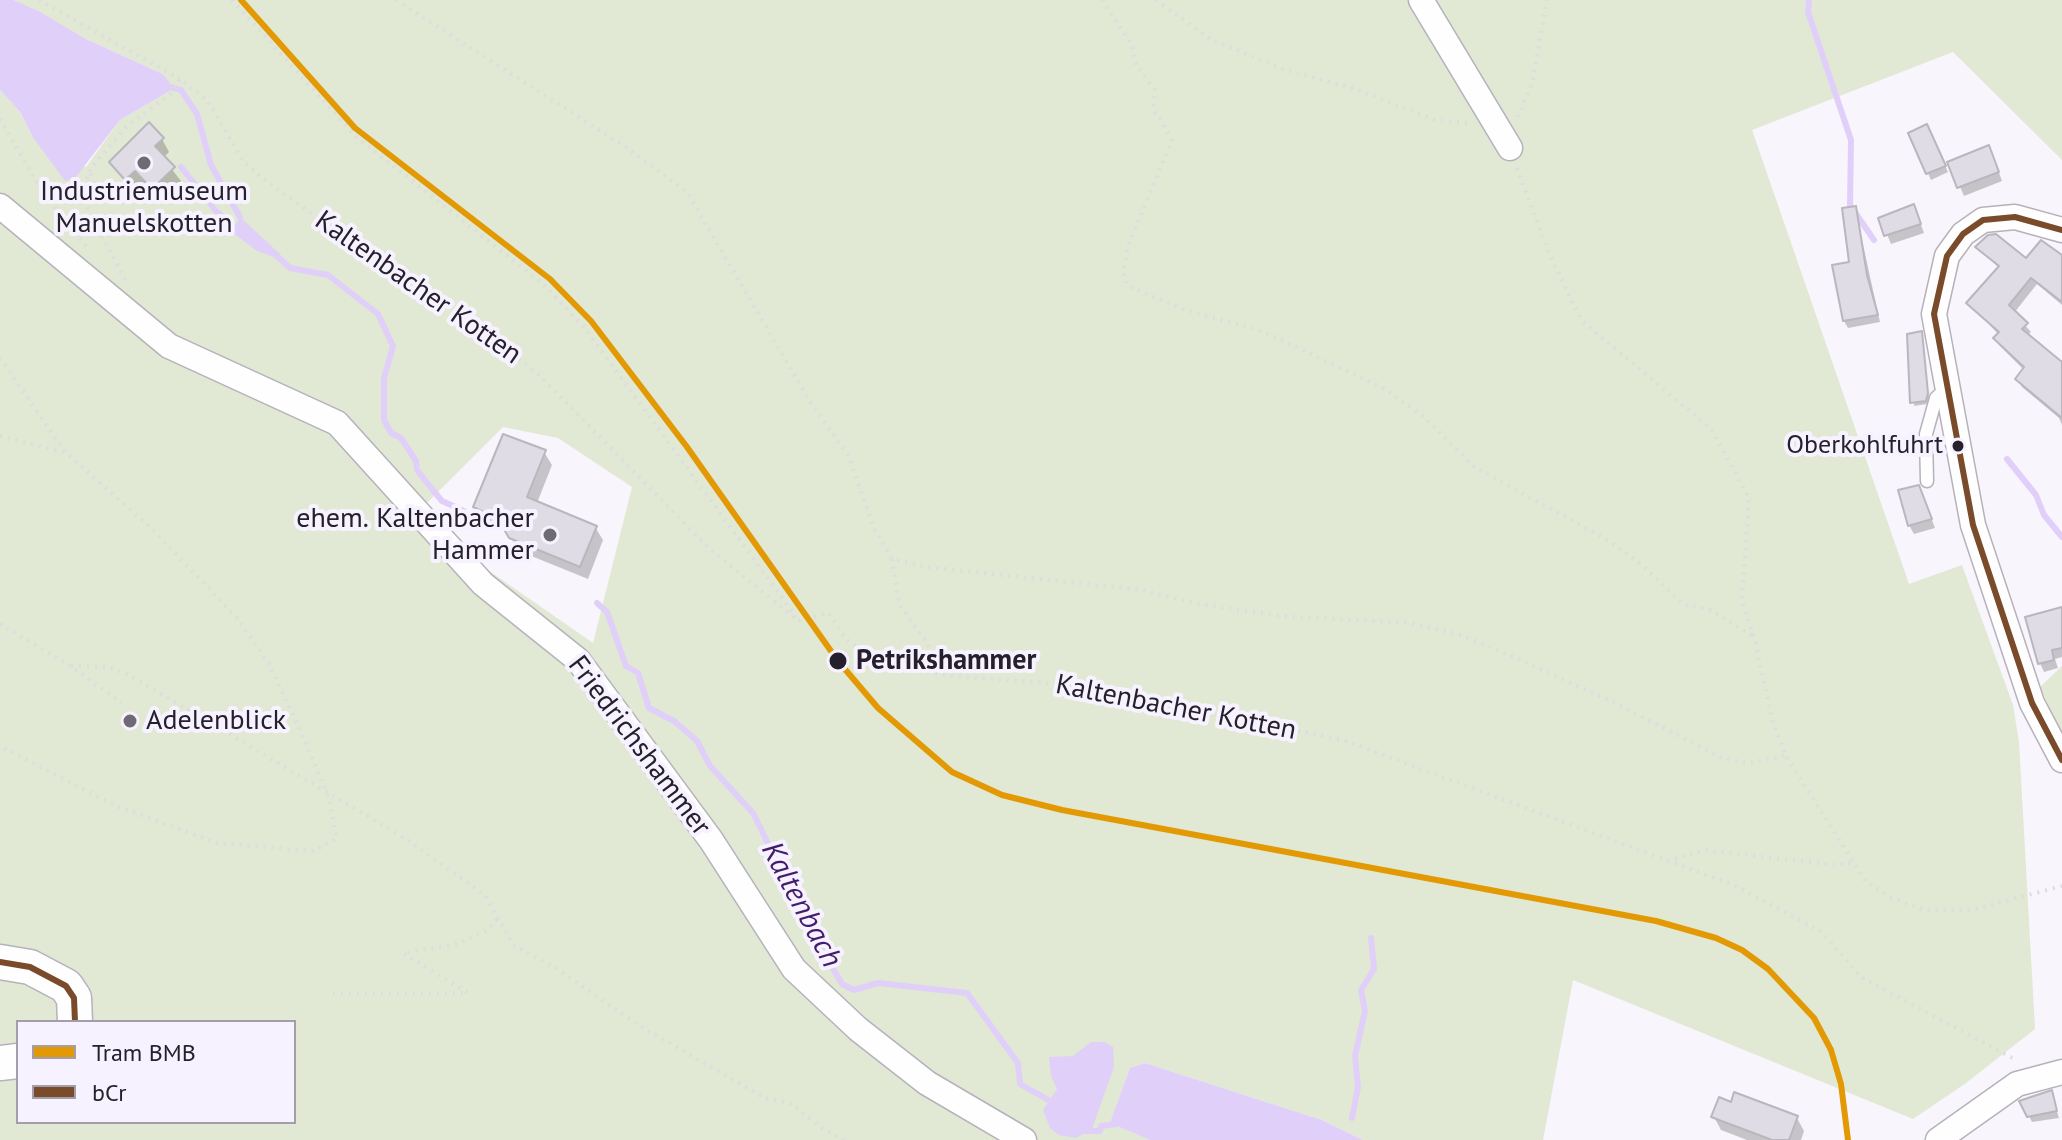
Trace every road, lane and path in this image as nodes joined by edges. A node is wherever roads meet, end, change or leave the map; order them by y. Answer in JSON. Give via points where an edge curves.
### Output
{"nodes":[{"id":1,"x":39,"y":0,"type":"edge"},
{"id":2,"x":232,"y":0,"type":"edge"},
{"id":3,"x":396,"y":0,"type":"edge"},
{"id":4,"x":1102,"y":0,"type":"edge"},
{"id":5,"x":1156,"y":0,"type":"edge"},
{"id":6,"x":1421,"y":0,"type":"edge"},
{"id":7,"x":1547,"y":0,"type":"edge"},
{"id":8,"x":179,"y":81,"type":"junction"},
{"id":9,"x":0,"y":119,"type":"edge"},
{"id":10,"x":1503,"y":135,"type":"junction"},
{"id":11,"x":91,"y":168,"type":"junction"},
{"id":12,"x":124,"y":204,"type":"dead end"},
{"id":13,"x":0,"y":206,"type":"edge"},
{"id":14,"x":2062,"y":230,"type":"edge"},
{"id":15,"x":84,"y":244,"type":"dead end"},
{"id":16,"x":129,"y":291,"type":"dead end"},
{"id":17,"x":0,"y":358,"type":"edge"},
{"id":18,"x":1949,"y":386,"type":"junction"},
{"id":19,"x":0,"y":436,"type":"edge"},
{"id":20,"x":65,"y":452,"type":"junction"},
{"id":21,"x":1927,"y":481,"type":"dead end"},
{"id":22,"x":892,"y":559,"type":"junction"},
{"id":23,"x":798,"y":621,"type":"junction"},
{"id":24,"x":0,"y":624,"type":"edge"},
{"id":25,"x":1754,"y":637,"type":"junction"},
{"id":26,"x":71,"y":666,"type":"junction"},
{"id":27,"x":951,"y":676,"type":"junction"},
{"id":28,"x":122,"y":703,"type":"dead end"},
{"id":29,"x":0,"y":746,"type":"edge"},
{"id":30,"x":1786,"y":756,"type":"junction"},
{"id":31,"x":2062,"y":760,"type":"edge"},
{"id":32,"x":328,"y":796,"type":"junction"},
{"id":33,"x":1673,"y":860,"type":"junction"},
{"id":34,"x":1851,"y":863,"type":"junction"},
{"id":35,"x":2062,"y":886,"type":"edge"},
{"id":36,"x":499,"y":917,"type":"junction"},
{"id":37,"x":0,"y":962,"type":"edge"},
{"id":38,"x":333,"y":993,"type":"dead end"},
{"id":39,"x":75,"y":1020,"type":"edge"},
{"id":40,"x":2014,"y":1060,"type":"dead end"},
{"id":41,"x":2062,"y":1072,"type":"edge"},
{"id":42,"x":844,"y":1140,"type":"edge"},
{"id":43,"x":1024,"y":1140,"type":"edge"},
{"id":44,"x":1938,"y":1140,"type":"edge"}],
"edges":[{"from":1,"to":8,"type":"path","name":"Kaltenbacher Kotten"},
{"from":2,"to":23,"type":"path","via":[[354,135],[543,284],[584,327]]},
{"from":3,"to":22,"type":"path","via":[[687,192],[809,400],[849,457],[874,528]]},
{"from":4,"to":25,"type":"path","via":[[1155,90],[1153,108],[1172,140],[1128,246],[1123,273],[1128,286],[1183,309],[1264,332],[1385,389],[1424,417],[1473,466],[1609,541],[1684,605],[1709,609]]},
{"from":5,"to":10,"type":"path","via":[[1210,39],[1250,55],[1435,120]]},
{"from":6,"to":10,"type":"street"},
{"from":7,"to":10,"type":"path","via":[[1533,80],[1519,116]]},
{"from":8,"to":11,"type":"path","via":[[172,93],[127,126]]},
{"from":8,"to":23,"type":"path","name":"Kaltenbacher Kotten","via":[[207,100],[243,161],[262,178],[437,294],[536,372],[710,549]]},
{"from":9,"to":15,"type":"path","via":[[44,194]]},
{"from":10,"to":25,"type":"path","via":[[1581,320],[1711,429],[1749,498],[1742,601]]},
{"from":11,"to":12,"type":"path","via":[[96,191]]},
{"from":11,"to":16,"type":"path","via":[[84,201]]},
{"from":13,"to":43,"type":"street","name":"Friedrichshammer","via":[[169,346],[337,423],[483,584],[578,660],[711,840],[794,969],[927,1083]]},
{"from":14,"to":18,"type":"street","via":[[2015,217],[1983,220],[1963,234],[1947,256],[1934,314]]},
{"from":17,"to":20,"type":"path"},
{"from":18,"to":21,"type":"lane","via":[[1936,398],[1926,434]]},
{"from":18,"to":31,"type":"street","via":[[1973,525],[2032,703]]},
{"from":19,"to":20,"type":"path"},
{"from":20,"to":32,"type":"path","via":[[150,527],[237,618],[269,664]]},
{"from":22,"to":27,"type":"path","via":[[899,604]]},
{"from":22,"to":30,"type":"path","via":[[1142,590],[1281,616],[1411,623],[1507,654],[1722,758],[1748,763]]},
{"from":23,"to":27,"type":"path","name":"Kaltenbacher Kotten","via":[[828,613],[847,640],[878,663]]},
{"from":24,"to":26,"type":"path"},
{"from":25,"to":30,"type":"path"},
{"from":26,"to":28,"type":"path"},
{"from":26,"to":32,"type":"path","via":[[110,667],[131,676]]},
{"from":27,"to":33,"type":"path","name":"Kaltenbacher Kotten","via":[[1062,684],[1343,740]]},
{"from":29,"to":32,"type":"path","via":[[114,805],[217,843],[313,851],[337,838]]},
{"from":30,"to":34,"type":"path"},
{"from":32,"to":36,"type":"path","via":[[451,870],[485,895]]},
{"from":33,"to":34,"type":"path","via":[[1703,850]]},
{"from":33,"to":40,"type":"path","name":"Kaltenbacher Kotten","via":[[1736,886],[1822,932],[1861,977]]},
{"from":34,"to":35,"type":"path","via":[[1866,882],[1927,911],[1972,910]]},
{"from":36,"to":38,"type":"path","via":[[488,930],[454,945],[403,953],[468,993]]},
{"from":36,"to":42,"type":"path","via":[[513,945],[559,970],[609,1008],[765,1098],[790,1103]]},
{"from":37,"to":39,"type":"main road","via":[[30,967],[66,986],[74,998]]},
{"from":41,"to":44,"type":"street","via":[[2017,1084]]}]}
